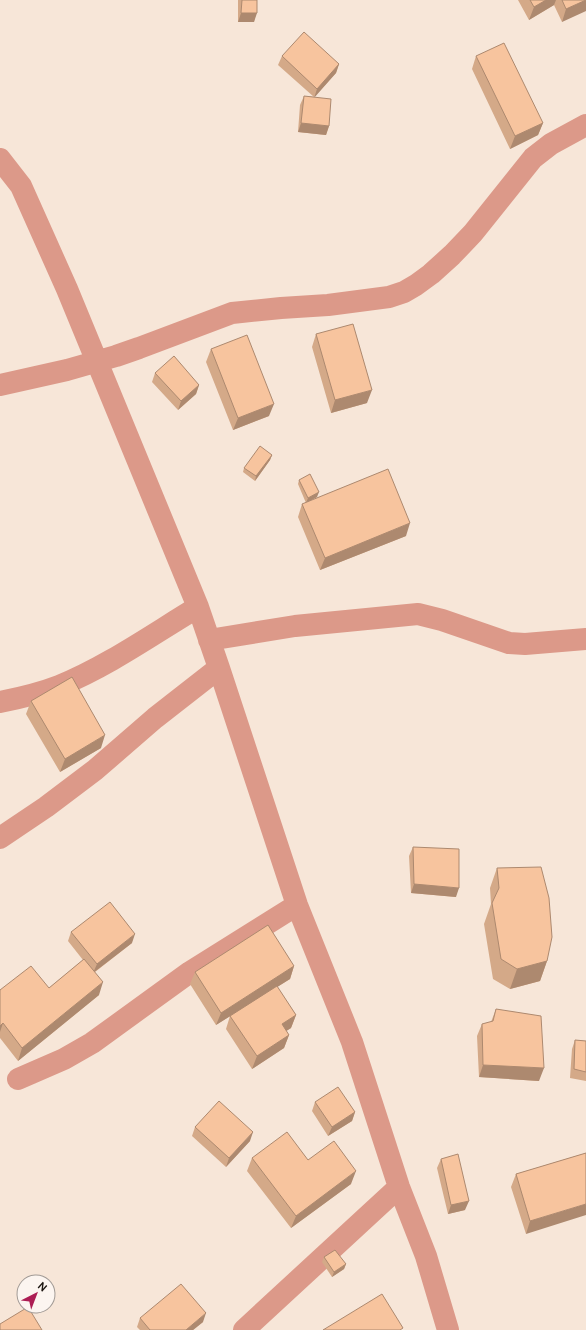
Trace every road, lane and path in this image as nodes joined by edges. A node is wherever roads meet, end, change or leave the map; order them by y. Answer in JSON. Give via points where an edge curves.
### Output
{"nodes":[{"id":1,"x":586,"y":125,"type":"edge"},
{"id":2,"x":0,"y":160,"type":"edge"},
{"id":3,"x":96,"y":361,"type":"junction"},
{"id":4,"x":0,"y":385,"type":"edge"},
{"id":5,"x":198,"y":607,"type":"junction"},
{"id":6,"x":586,"y":639,"type":"edge"},
{"id":7,"x":209,"y":640,"type":"junction"},
{"id":8,"x":220,"y":668,"type":"junction"},
{"id":9,"x":0,"y":702,"type":"edge"},
{"id":10,"x":0,"y":838,"type":"edge"},
{"id":11,"x":297,"y":905,"type":"junction"},
{"id":12,"x":18,"y":1079,"type":"dead end"},
{"id":13,"x":398,"y":1187,"type":"junction"},
{"id":14,"x":244,"y":1330,"type":"edge"},
{"id":15,"x":448,"y":1330,"type":"edge"}],
"edges":[{"from":1,"to":3,"type":"street","via":[[551,144],[533,158],[457,250],[431,274],[404,292],[389,297],[328,305],[232,313],[139,348]]},
{"from":2,"to":3,"type":"street","via":[[21,186]]},
{"from":3,"to":4,"type":"street"},
{"from":3,"to":5,"type":"street"},
{"from":5,"to":7,"type":"street"},
{"from":5,"to":9,"type":"street","via":[[88,673],[58,686]]},
{"from":6,"to":7,"type":"street","via":[[509,643],[418,614],[295,626]]},
{"from":7,"to":8,"type":"street"},
{"from":8,"to":10,"type":"street","via":[[154,718],[95,770]]},
{"from":8,"to":11,"type":"street"},
{"from":11,"to":12,"type":"street","via":[[190,972],[92,1043],[64,1059]]},
{"from":11,"to":13,"type":"street","via":[[352,1042]]},
{"from":13,"to":14,"type":"street"},
{"from":13,"to":15,"type":"street","via":[[426,1256]]}]}
